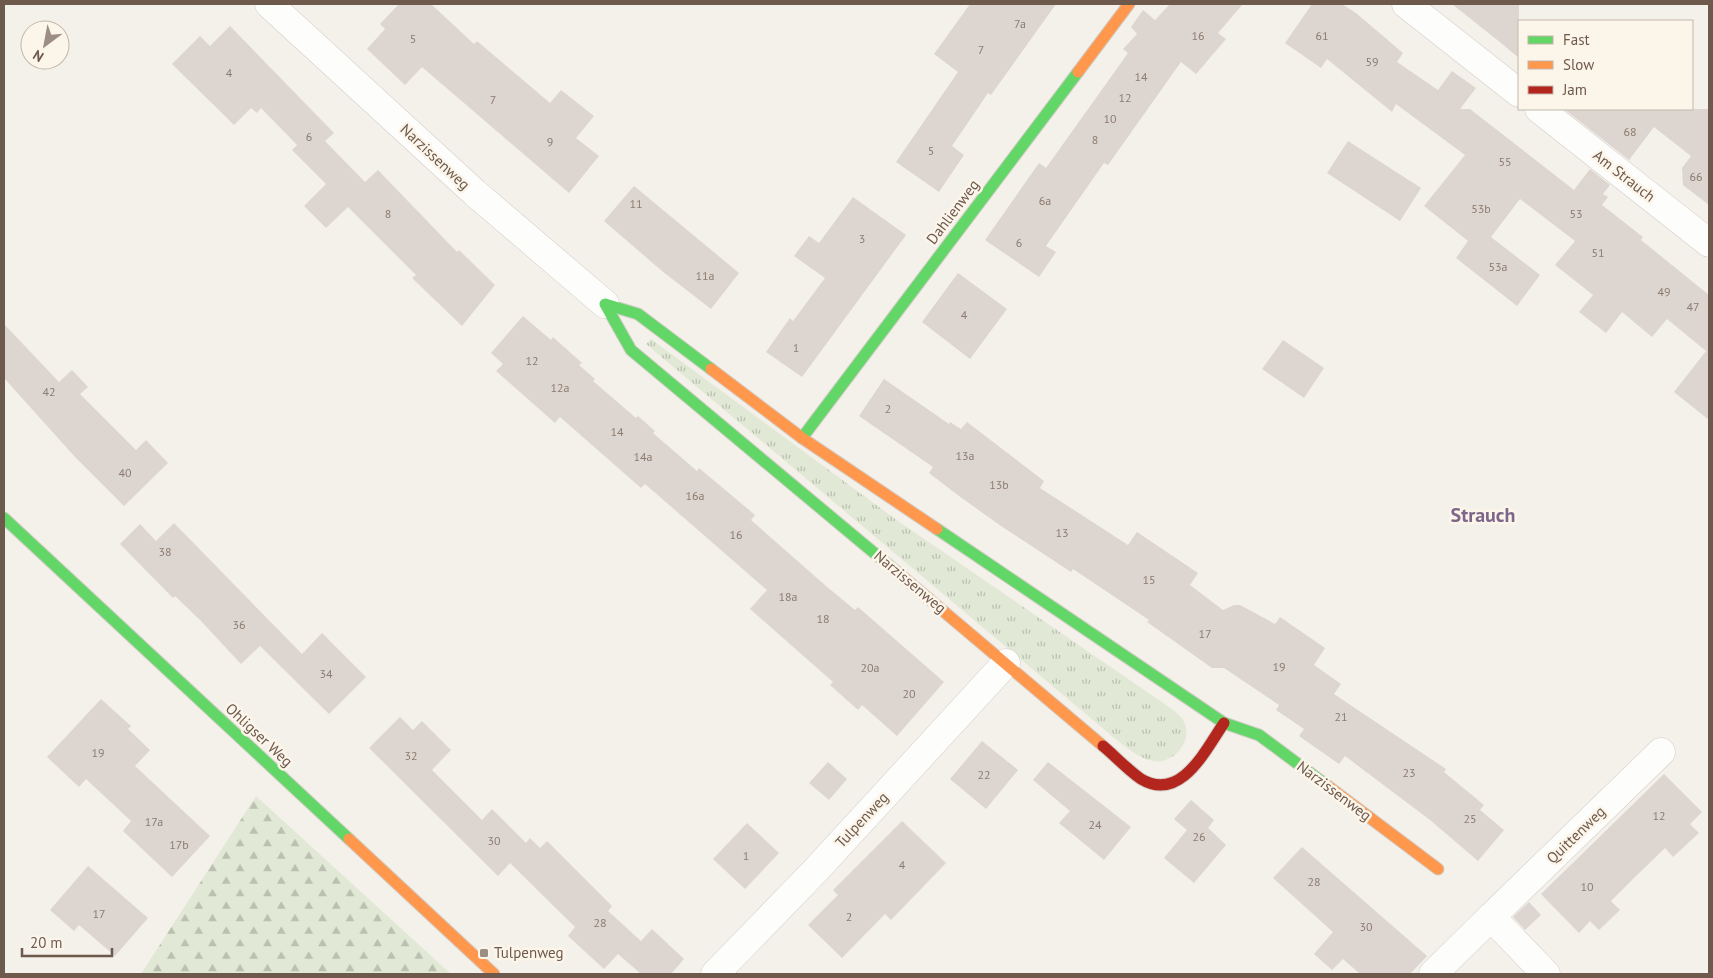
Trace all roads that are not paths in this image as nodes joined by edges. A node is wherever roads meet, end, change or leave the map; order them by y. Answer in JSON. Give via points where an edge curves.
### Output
{"nodes":[{"id":1,"x":270,"y":4,"type":"edge"},
{"id":2,"x":1128,"y":4,"type":"edge"},
{"id":3,"x":1406,"y":4,"type":"edge"},
{"id":4,"x":1518,"y":92,"type":"edge"},
{"id":5,"x":1540,"y":110,"type":"edge"},
{"id":6,"x":1709,"y":243,"type":"edge"},
{"id":7,"x":606,"y":304,"type":"junction"},
{"id":8,"x":802,"y":438,"type":"junction"},
{"id":9,"x":4,"y":518,"type":"edge"},
{"id":10,"x":1006,"y":663,"type":"junction"},
{"id":11,"x":1224,"y":723,"type":"junction"},
{"id":12,"x":1662,"y":752,"type":"dead end"},
{"id":13,"x":1438,"y":869,"type":"dead end"},
{"id":14,"x":1491,"y":917,"type":"junction"},
{"id":15,"x":494,"y":974,"type":"edge"},
{"id":16,"x":715,"y":974,"type":"edge"},
{"id":17,"x":1433,"y":974,"type":"edge"},
{"id":18,"x":1546,"y":974,"type":"edge"}],
"edges":[{"from":1,"to":7,"type":"street","name":"Narzissenweg","via":[[475,194]]},
{"from":2,"to":8,"type":"street","name":"Dahlienweg"},
{"from":3,"to":4,"type":"street"},
{"from":5,"to":6,"type":"street","name":"Am Strauch"},
{"from":7,"to":8,"type":"street","name":"Narzissenweg","via":[[638,314]]},
{"from":7,"to":10,"type":"street","name":"Narzissenweg","via":[[631,350]]},
{"from":8,"to":11,"type":"street","name":"Narzissenweg"},
{"from":9,"to":15,"type":"street","name":"Ohligser Weg"},
{"from":10,"to":11,"type":"street","name":"Narzissenweg","via":[[1142,779],[1159,784],[1177,782],[1205,752]]},
{"from":10,"to":16,"type":"street","name":"Tulpenweg","via":[[816,870]]},
{"from":11,"to":13,"type":"street","name":"Narzissenweg","via":[[1259,734]]},
{"from":12,"to":14,"type":"street","name":"Quittenweg"},
{"from":14,"to":17,"type":"street","name":"Quittenweg"},
{"from":14,"to":18,"type":"street"}]}
